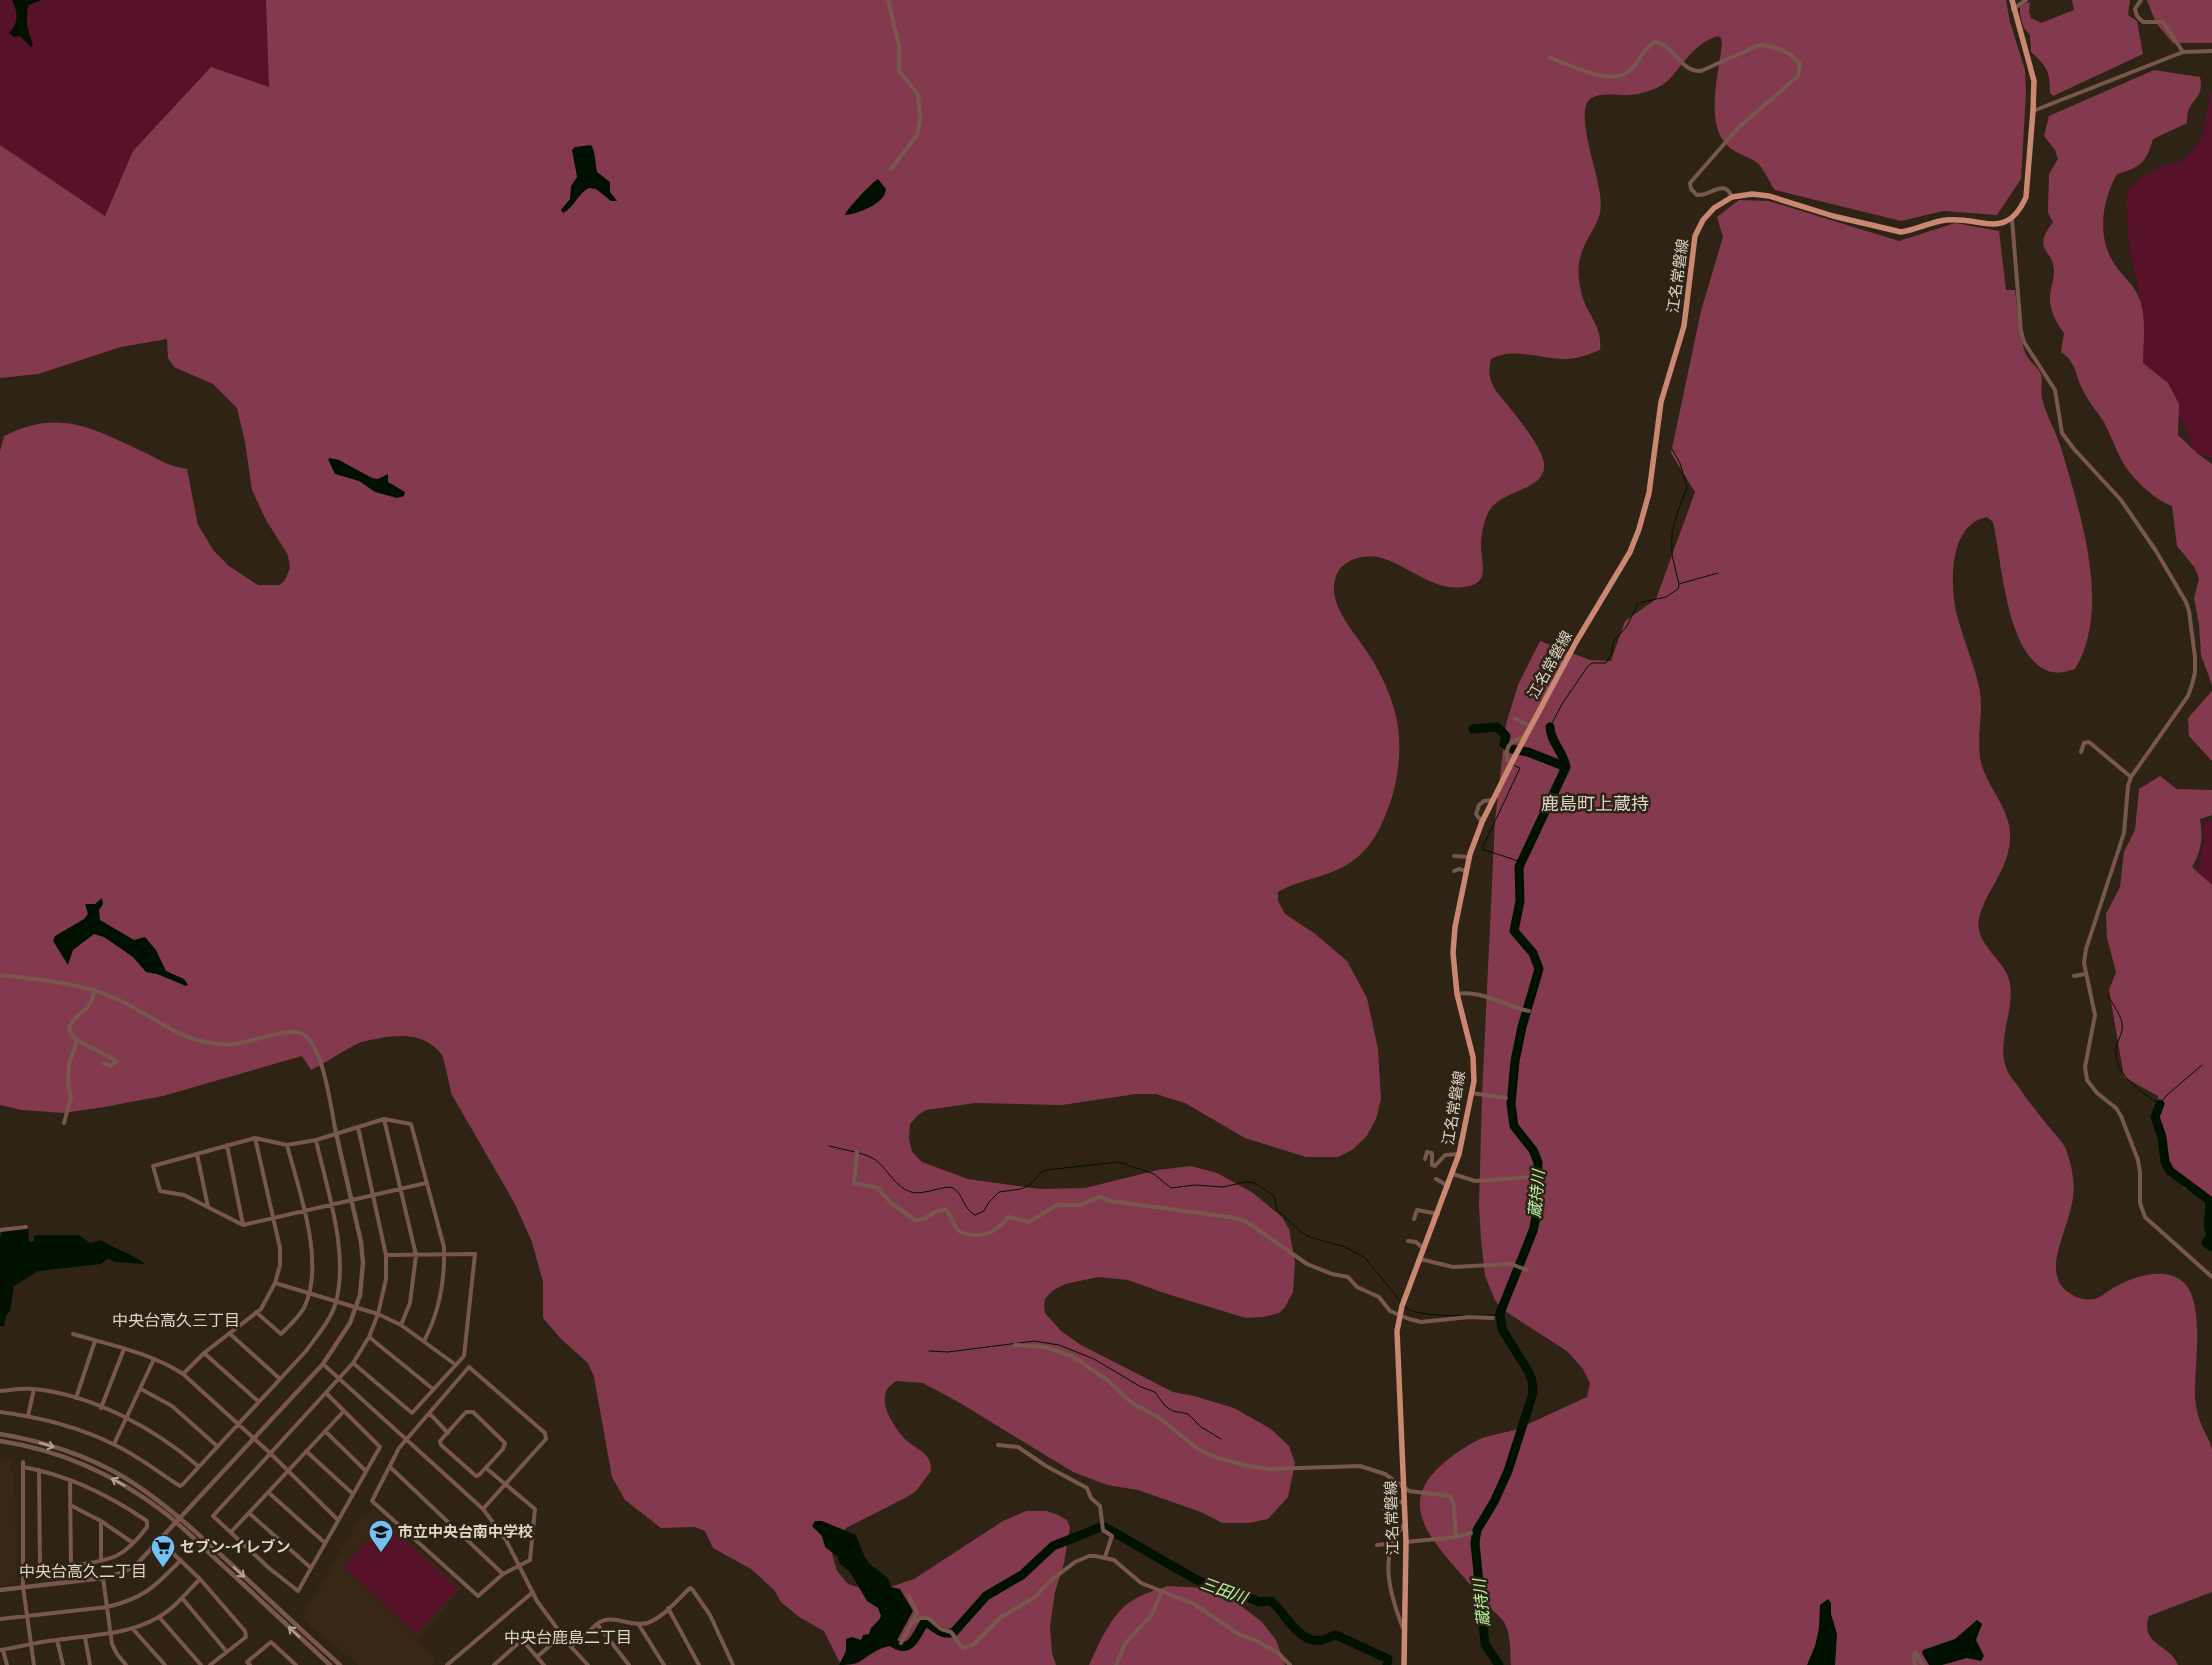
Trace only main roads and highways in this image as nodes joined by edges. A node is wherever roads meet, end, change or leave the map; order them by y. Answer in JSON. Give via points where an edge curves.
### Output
{"nodes":[{"id":1,"x":2012,"y":0,"type":"edge"},
{"id":2,"x":1404,"y":1665,"type":"edge"}],
"edges":[{"from":1,"to":2,"type":"main road","name":"江名常磐線","via":[[2032,74],[2033,111],[2026,197],[2012,219],[1990,226],[1957,219],[1900,232],[1752,194],[1732,197],[1714,208],[1695,236],[1684,326],[1661,402],[1649,493],[1639,529],[1630,552],[1576,642],[1511,764],[1482,822],[1466,871],[1453,953],[1457,994],[1473,1057],[1474,1081],[1460,1154],[1403,1304],[1397,1331],[1406,1542]]}]}
